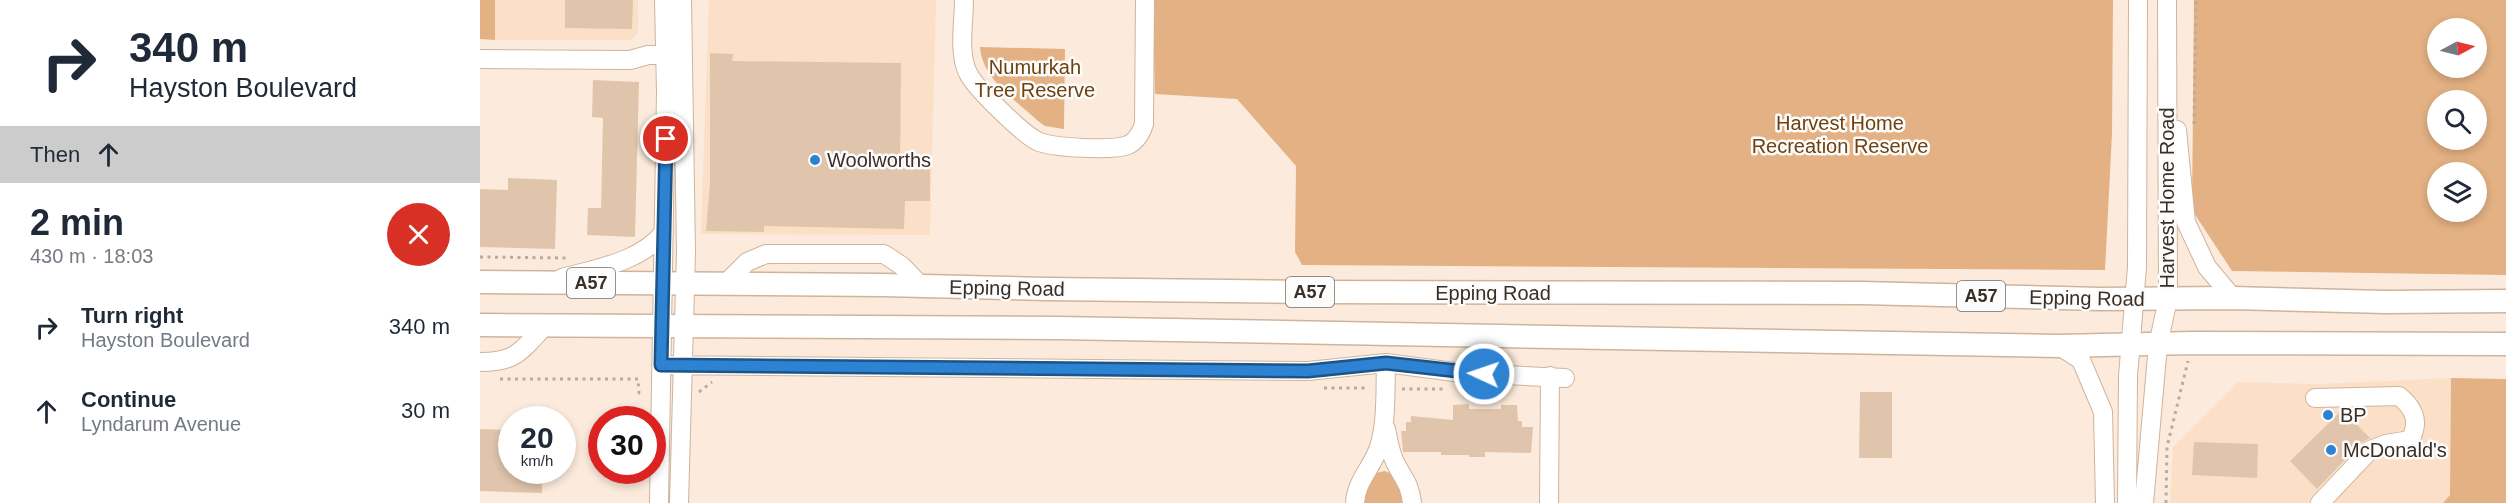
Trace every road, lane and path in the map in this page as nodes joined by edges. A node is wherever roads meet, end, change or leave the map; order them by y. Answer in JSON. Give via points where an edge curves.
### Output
{"nodes":[{"id":1,"x":664,"y":0,"type":"edge"},
{"id":2,"x":682,"y":0,"type":"edge"},
{"id":3,"x":964,"y":0,"type":"edge"},
{"id":4,"x":1145,"y":0,"type":"edge"},
{"id":5,"x":2138,"y":0,"type":"edge"},
{"id":6,"x":2167,"y":0,"type":"edge"},
{"id":7,"x":2167,"y":32,"type":"junction"},
{"id":8,"x":480,"y":59,"type":"edge"},
{"id":9,"x":673,"y":60,"type":"junction"},
{"id":10,"x":664,"y":232,"type":"junction"},
{"id":11,"x":480,"y":282,"type":"edge"},
{"id":12,"x":545,"y":283,"type":"junction"},
{"id":13,"x":662,"y":283,"type":"junction"},
{"id":14,"x":685,"y":284,"type":"junction"},
{"id":15,"x":726,"y":284,"type":"junction"},
{"id":16,"x":921,"y":286,"type":"junction"},
{"id":17,"x":2233,"y":298,"type":"junction"},
{"id":18,"x":2133,"y":299,"type":"junction"},
{"id":19,"x":2168,"y":299,"type":"junction"},
{"id":20,"x":2506,"y":301,"type":"edge"},
{"id":21,"x":480,"y":324,"type":"edge"},
{"id":22,"x":546,"y":325,"type":"junction"},
{"id":23,"x":672,"y":325,"type":"junction"},
{"id":24,"x":2506,"y":344,"type":"edge"},
{"id":25,"x":2130,"y":345,"type":"junction"},
{"id":26,"x":2158,"y":345,"type":"junction"},
{"id":27,"x":2059,"y":346,"type":"junction"},
{"id":28,"x":480,"y":362,"type":"edge"},
{"id":29,"x":1386,"y":363,"type":"junction"},
{"id":30,"x":661,"y":365,"type":"junction"},
{"id":31,"x":681,"y":365,"type":"junction"},
{"id":32,"x":2315,"y":398,"type":"dead end"},
{"id":33,"x":1385,"y":415,"type":"junction"},
{"id":34,"x":1365,"y":474,"type":"junction"},
{"id":35,"x":1404,"y":476,"type":"junction"},
{"id":36,"x":659,"y":503,"type":"edge"},
{"id":37,"x":679,"y":503,"type":"edge"},
{"id":38,"x":1355,"y":503,"type":"edge"},
{"id":39,"x":1412,"y":503,"type":"edge"},
{"id":40,"x":1549,"y":503,"type":"edge"},
{"id":41,"x":2105,"y":503,"type":"edge"},
{"id":42,"x":2127,"y":503,"type":"edge"},
{"id":43,"x":2144,"y":503,"type":"edge"},
{"id":44,"x":2320,"y":503,"type":"edge"}],
"edges":[{"from":1,"to":9,"type":"street"},
{"from":2,"to":9,"type":"street"},
{"from":3,"to":4,"type":"street","via":[[964,62],[970,78],[1037,141],[1060,147],[1110,147],[1131,143],[1138,137],[1144,124]]},
{"from":5,"to":18,"type":"street","name":"Harvest Home Road"},
{"from":6,"to":7,"type":"street","name":"Harvest Home Road"},
{"from":7,"to":17,"type":"street","via":[[2186,222],[2207,267]]},
{"from":7,"to":19,"type":"street","name":"Harvest Home Road"},
{"from":8,"to":9,"type":"street","via":[[630,60],[648,65]]},
{"from":9,"to":10,"type":"street","via":[[666,92]]},
{"from":9,"to":14,"type":"street","via":[[684,91]]},
{"from":10,"to":12,"type":"street","via":[[644,251]]},
{"from":10,"to":13,"type":"street"},
{"from":11,"to":12,"type":"main road","name":"Epping Road","number":"A57"},
{"from":12,"to":13,"type":"main road","name":"Epping Road","number":"A57"},
{"from":13,"to":14,"type":"main road","name":"Epping Road","number":"A57"},
{"from":13,"to":23,"type":"street"},
{"from":14,"to":15,"type":"main road","name":"Epping Road","number":"A57"},
{"from":14,"to":23,"type":"street"},
{"from":15,"to":16,"type":"main road","name":"Epping Road","number":"A57"},
{"from":15,"to":16,"type":"street","via":[[747,262],[766,254],[884,254]]},
{"from":16,"to":18,"type":"main road","name":"Epping Road","number":"A57","via":[[1318,292],[1862,293]]},
{"from":17,"to":19,"type":"main road","name":"Epping Road","number":"A57"},
{"from":17,"to":20,"type":"main road","name":"Epping Road","number":"A57"},
{"from":18,"to":19,"type":"main road","name":"Epping Road","number":"A57"},
{"from":18,"to":25,"type":"street","name":"Harvest Home Road"},
{"from":19,"to":26,"type":"street","name":"Harvest Home Road"},
{"from":21,"to":22,"type":"main road","name":"Epping Road"},
{"from":22,"to":23,"type":"main road","name":"Epping Road"},
{"from":22,"to":28,"type":"street","via":[[514,356],[500,362]]},
{"from":23,"to":27,"type":"main road","name":"Epping Road","via":[[1070,328]]},
{"from":23,"to":30,"type":"street"},
{"from":23,"to":31,"type":"street"},
{"from":24,"to":26,"type":"main road","name":"Epping Road"},
{"from":25,"to":26,"type":"main road","name":"Epping Road"},
{"from":25,"to":27,"type":"main road","name":"Epping Road"},
{"from":25,"to":42,"type":"street","name":"Harvest Home Road"},
{"from":26,"to":43,"type":"street","name":"Harvest Home Road"},
{"from":27,"to":41,"type":"street","via":[[2081,360],[2103,412]]},
{"from":29,"to":31,"type":"street","via":[[1308,371]]},
{"from":29,"to":33,"type":"street"},
{"from":29,"to":40,"type":"street","via":[[1462,373],[1557,377]]},
{"from":30,"to":31,"type":"street"},
{"from":30,"to":36,"type":"street"},
{"from":31,"to":37,"type":"street"},
{"from":32,"to":44,"type":"street","via":[[2399,396],[2416,421],[2410,440],[2370,450]]},
{"from":33,"to":34,"type":"street","via":[[1379,447]]},
{"from":33,"to":35,"type":"street","via":[[1389,446]]},
{"from":34,"to":35,"type":"street","via":[[1378,467],[1389,467]]},
{"from":34,"to":38,"type":"street","via":[[1358,485]]},
{"from":35,"to":39,"type":"street"}]}
